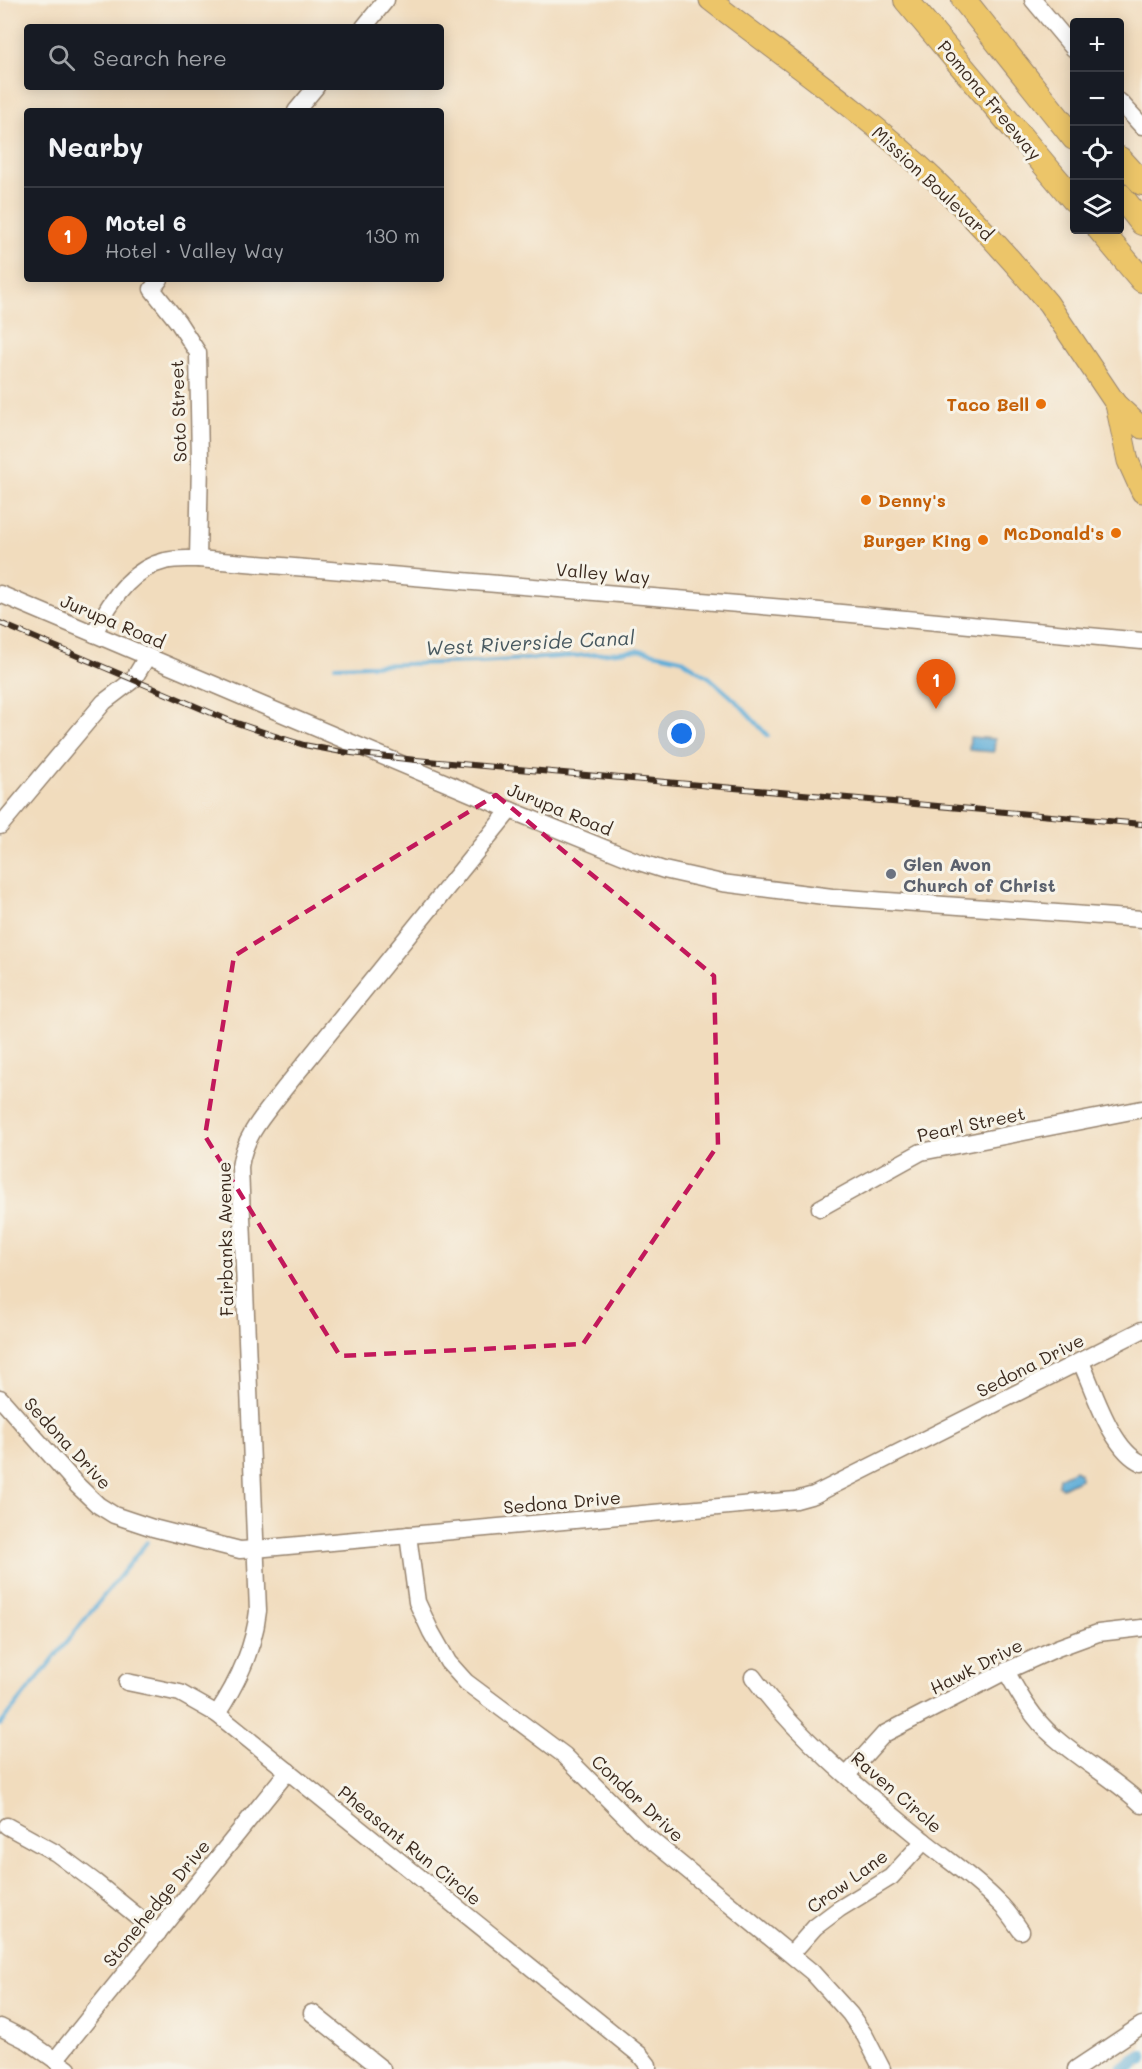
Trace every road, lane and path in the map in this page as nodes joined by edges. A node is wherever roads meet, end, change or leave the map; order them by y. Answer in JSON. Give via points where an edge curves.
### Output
{"nodes":[{"id":1,"x":386,"y":0,"type":"edge"},
{"id":2,"x":710,"y":0,"type":"edge"},
{"id":3,"x":906,"y":0,"type":"edge"},
{"id":4,"x":965,"y":0,"type":"edge"},
{"id":5,"x":1033,"y":0,"type":"edge"},
{"id":6,"x":366,"y":24,"type":"edge"},
{"id":7,"x":1070,"y":44,"type":"edge"},
{"id":8,"x":314,"y":90,"type":"edge"},
{"id":9,"x":1070,"y":107,"type":"edge"},
{"id":10,"x":1124,"y":107,"type":"edge"},
{"id":11,"x":298,"y":108,"type":"edge"},
{"id":12,"x":1142,"y":126,"type":"edge"},
{"id":13,"x":1070,"y":133,"type":"edge"},
{"id":14,"x":1124,"y":164,"type":"edge"},
{"id":15,"x":1142,"y":183,"type":"edge"},
{"id":16,"x":1070,"y":195,"type":"edge"},
{"id":17,"x":1124,"y":201,"type":"edge"},
{"id":18,"x":1142,"y":223,"type":"edge"},
{"id":19,"x":1103,"y":234,"type":"edge"},
{"id":20,"x":1142,"y":280,"type":"edge"},
{"id":21,"x":158,"y":282,"type":"edge"},
{"id":22,"x":1116,"y":404,"type":"junction"},
{"id":23,"x":1142,"y":428,"type":"edge"},
{"id":24,"x":1142,"y":492,"type":"edge"},
{"id":25,"x":198,"y":559,"type":"junction"},
{"id":26,"x":0,"y":594,"type":"edge"},
{"id":27,"x":94,"y":634,"type":"junction"},
{"id":28,"x":1142,"y":641,"type":"edge"},
{"id":29,"x":147,"y":657,"type":"junction"},
{"id":30,"x":510,"y":810,"type":"junction"},
{"id":31,"x":0,"y":826,"type":"edge"},
{"id":32,"x":1142,"y":919,"type":"edge"},
{"id":33,"x":1142,"y":1109,"type":"edge"},
{"id":34,"x":820,"y":1208,"type":"dead end"},
{"id":35,"x":1142,"y":1330,"type":"edge"},
{"id":36,"x":1081,"y":1362,"type":"junction"},
{"id":37,"x":0,"y":1398,"type":"edge"},
{"id":38,"x":1142,"y":1463,"type":"edge"},
{"id":39,"x":408,"y":1535,"type":"junction"},
{"id":40,"x":255,"y":1549,"type":"junction"},
{"id":41,"x":1142,"y":1628,"type":"edge"},
{"id":42,"x":1006,"y":1671,"type":"junction"},
{"id":43,"x":753,"y":1677,"type":"dead end"},
{"id":44,"x":127,"y":1682,"type":"dead end"},
{"id":45,"x":217,"y":1714,"type":"junction"},
{"id":46,"x":288,"y":1771,"type":"junction"},
{"id":47,"x":847,"y":1775,"type":"junction"},
{"id":48,"x":1142,"y":1805,"type":"edge"},
{"id":49,"x":7,"y":1826,"type":"dead end"},
{"id":50,"x":924,"y":1841,"type":"junction"},
{"id":51,"x":1021,"y":1931,"type":"dead end"},
{"id":52,"x":158,"y":1933,"type":"junction"},
{"id":53,"x":792,"y":1953,"type":"junction"},
{"id":54,"x":312,"y":2013,"type":"dead end"},
{"id":55,"x":1142,"y":2025,"type":"edge"},
{"id":56,"x":0,"y":2027,"type":"edge"},
{"id":57,"x":62,"y":2064,"type":"edge"},
{"id":58,"x":382,"y":2069,"type":"edge"},
{"id":59,"x":648,"y":2069,"type":"edge"},
{"id":60,"x":882,"y":2069,"type":"edge"},
{"id":61,"x":1076,"y":2069,"type":"edge"}],
"edges":[{"from":1,"to":6,"type":"street"},
{"from":2,"to":22,"type":"main road","name":"Mission Boulevard","via":[[868,122],[933,178],[1048,303]]},
{"from":3,"to":16,"type":"highway","name":"Pomona Freeway"},
{"from":4,"to":9,"type":"highway"},
{"from":4,"to":13,"type":"highway"},
{"from":5,"to":7,"type":"street"},
{"from":8,"to":11,"type":"street"},
{"from":10,"to":12,"type":"street"},
{"from":14,"to":15,"type":"highway"},
{"from":17,"to":18,"type":"highway"},
{"from":19,"to":20,"type":"highway"},
{"from":21,"to":25,"type":"street","name":"Soto Street","via":[[152,289],[198,353]]},
{"from":22,"to":23,"type":"main road","name":"Mission Boulevard"},
{"from":22,"to":24,"type":"main road","name":"Mission Boulevard","via":[[1128,461]]},
{"from":25,"to":27,"type":"street","name":"Valley Way","via":[[163,561],[144,570],[118,593]]},
{"from":25,"to":28,"type":"street","name":"Valley Way"},
{"from":26,"to":27,"type":"street","name":"Jurupa Road"},
{"from":27,"to":29,"type":"street","name":"Jurupa Road"},
{"from":29,"to":30,"type":"street","name":"Jurupa Road"},
{"from":29,"to":31,"type":"street","via":[[133,680],[104,702]]},
{"from":30,"to":32,"type":"street","name":"Jurupa Road","via":[[636,861],[722,883],[832,897]]},
{"from":30,"to":40,"type":"street","name":"Fairbanks Avenue","via":[[255,1127],[243,1150]]},
{"from":33,"to":34,"type":"street","name":"Pearl Street","via":[[921,1152]]},
{"from":35,"to":36,"type":"street","name":"Sedona Drive"},
{"from":36,"to":38,"type":"street","via":[[1118,1443],[1131,1458]]},
{"from":36,"to":39,"type":"street","name":"Sedona Drive","via":[[814,1495],[796,1500]]},
{"from":37,"to":40,"type":"street","name":"Sedona Drive","via":[[77,1485],[114,1515],[240,1550]]},
{"from":39,"to":40,"type":"street","name":"Sedona Drive"},
{"from":39,"to":53,"type":"street","name":"Condor Drive","via":[[417,1602],[448,1662],[466,1682],[564,1755],[640,1832]]},
{"from":40,"to":45,"type":"street","name":"Fairbanks Avenue","via":[[256,1633],[240,1676]]},
{"from":41,"to":42,"type":"street","name":"Hawk Drive","via":[[1098,1633]]},
{"from":42,"to":47,"type":"street","name":"Hawk Drive","via":[[884,1734]]},
{"from":42,"to":48,"type":"street","via":[[1052,1735]]},
{"from":43,"to":47,"type":"street","name":"Raven Circle","via":[[775,1706]]},
{"from":44,"to":45,"type":"street","name":"Pheasant Run Circle","via":[[180,1693]]},
{"from":45,"to":46,"type":"street","name":"Pheasant Run Circle"},
{"from":46,"to":52,"type":"street","name":"Stonehedge Drive"},
{"from":46,"to":59,"type":"street","name":"Pheasant Run Circle","via":[[640,2055]]},
{"from":47,"to":50,"type":"street","name":"Raven Circle"},
{"from":49,"to":52,"type":"street","via":[[56,1853]]},
{"from":50,"to":51,"type":"street","name":"Raven Circle","via":[[977,1882]]},
{"from":50,"to":53,"type":"street","name":"Crow Lane","via":[[891,1877],[815,1927]]},
{"from":52,"to":57,"type":"street","name":"Stonehedge Drive"},
{"from":53,"to":60,"type":"street","name":"Condor Drive","via":[[850,2014]]},
{"from":54,"to":58,"type":"street"},
{"from":55,"to":61,"type":"street"},
{"from":56,"to":57,"type":"street"}]}
